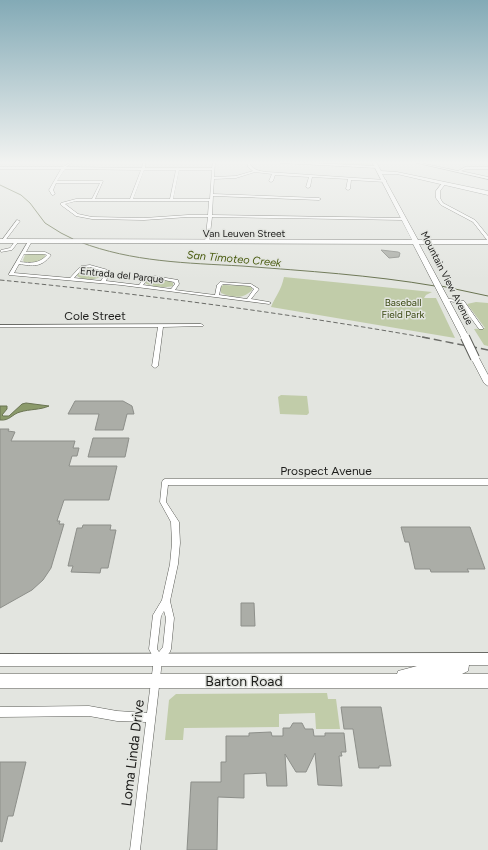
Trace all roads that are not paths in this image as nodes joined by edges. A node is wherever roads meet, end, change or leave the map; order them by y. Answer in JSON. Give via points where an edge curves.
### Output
{"nodes":[{"id":1,"x":68,"y":202,"type":"edge"},
{"id":2,"x":211,"y":202,"type":"edge"},
{"id":3,"x":396,"y":202,"type":"edge"},
{"id":4,"x":440,"y":202,"type":"edge"},
{"id":5,"x":210,"y":216,"type":"junction"},
{"id":6,"x":405,"y":219,"type":"junction"},
{"id":7,"x":18,"y":222,"type":"dead end"},
{"id":8,"x":488,"y":240,"type":"edge"},
{"id":9,"x":2,"y":241,"type":"edge"},
{"id":10,"x":17,"y":241,"type":"junction"},
{"id":11,"x":30,"y":241,"type":"junction"},
{"id":12,"x":415,"y":241,"type":"junction"},
{"id":13,"x":207,"y":242,"type":"junction"},
{"id":14,"x":2,"y":251,"type":"dead end"},
{"id":15,"x":23,"y":253,"type":"junction"},
{"id":16,"x":17,"y":263,"type":"junction"},
{"id":17,"x":71,"y":279,"type":"junction"},
{"id":18,"x":103,"y":282,"type":"junction"},
{"id":19,"x":140,"y":286,"type":"junction"},
{"id":20,"x":173,"y":290,"type":"junction"},
{"id":21,"x":217,"y":295,"type":"junction"},
{"id":22,"x":443,"y":296,"type":"junction"},
{"id":23,"x":248,"y":300,"type":"junction"},
{"id":24,"x":269,"y":303,"type":"dead end"},
{"id":25,"x":202,"y":325,"type":"dead end"},
{"id":26,"x":0,"y":326,"type":"edge"},
{"id":27,"x":161,"y":326,"type":"junction"},
{"id":28,"x":481,"y":328,"type":"dead end"},
{"id":29,"x":155,"y":366,"type":"dead end"},
{"id":30,"x":488,"y":383,"type":"edge"},
{"id":31,"x":165,"y":482,"type":"joint"},
{"id":32,"x":488,"y":482,"type":"edge"},
{"id":33,"x":166,"y":601,"type":"junction"},
{"id":34,"x":158,"y":659,"type":"junction"},
{"id":35,"x":461,"y":659,"type":"junction"},
{"id":36,"x":488,"y":659,"type":"edge"},
{"id":37,"x":0,"y":660,"type":"edge"},
{"id":38,"x":384,"y":680,"type":"junction"},
{"id":39,"x":0,"y":681,"type":"edge"},
{"id":40,"x":488,"y":681,"type":"edge"},
{"id":41,"x":155,"y":682,"type":"junction"},
{"id":42,"x":0,"y":712,"type":"edge"},
{"id":43,"x":151,"y":718,"type":"junction"},
{"id":44,"x":136,"y":850,"type":"edge"}],
"edges":[{"from":1,"to":5,"type":"street","via":[[62,204],[77,214],[92,218]]},
{"from":2,"to":5,"type":"street"},
{"from":3,"to":6,"type":"main road","name":"Mountain View Avenue"},
{"from":4,"to":8,"type":"street","via":[[474,221]]},
{"from":5,"to":6,"type":"street"},
{"from":5,"to":13,"type":"street"},
{"from":6,"to":12,"type":"main road","name":"Mountain View Avenue"},
{"from":7,"to":9,"type":"street"},
{"from":8,"to":12,"type":"main road","name":"Van Leuven Street"},
{"from":9,"to":10,"type":"main road","name":"Van Leuven Street"},
{"from":10,"to":11,"type":"main road","name":"Van Leuven Street"},
{"from":10,"to":14,"type":"street","via":[[11,249]]},
{"from":11,"to":13,"type":"main road","name":"Van Leuven Street"},
{"from":11,"to":15,"type":"street"},
{"from":12,"to":13,"type":"main road","name":"Van Leuven Street"},
{"from":12,"to":22,"type":"main road","name":"Mountain View Avenue"},
{"from":15,"to":16,"type":"street"},
{"from":15,"to":16,"type":"street","via":[[49,255],[40,264]]},
{"from":16,"to":17,"type":"street","name":"Entrada del Parque","via":[[11,274]]},
{"from":17,"to":18,"type":"street","name":"Entrada del Parque"},
{"from":17,"to":18,"type":"street","via":[[82,267],[90,266],[107,271]]},
{"from":18,"to":19,"type":"street","name":"Entrada del Parque"},
{"from":19,"to":20,"type":"street","name":"Entrada del Parque"},
{"from":19,"to":20,"type":"street","via":[[147,278],[154,277],[176,281]]},
{"from":20,"to":21,"type":"street","name":"Entrada del Parque"},
{"from":21,"to":23,"type":"street","name":"Entrada del Parque"},
{"from":21,"to":23,"type":"street","via":[[222,283],[251,285],[257,289]]},
{"from":22,"to":28,"type":"street","via":[[462,302]]},
{"from":22,"to":30,"type":"main road","name":"Mountain View Avenue","bridge":true},
{"from":23,"to":24,"type":"street","name":"Entrada del Parque"},
{"from":25,"to":27,"type":"street","name":"Cole Street"},
{"from":26,"to":27,"type":"street","name":"Cole Street"},
{"from":27,"to":29,"type":"street"},
{"from":31,"to":32,"type":"street","name":"Prospect Avenue"},
{"from":31,"to":33,"type":"street","name":"Loma Linda Drive","via":[[163,502],[174,522],[176,543]]},
{"from":33,"to":34,"type":"street","name":"Loma Linda Drive","via":[[157,615],[153,649]]},
{"from":33,"to":34,"type":"street","name":"Loma Linda Drive","via":[[170,618],[168,649]]},
{"from":34,"to":35,"type":"main road","name":"Barton Road"},
{"from":34,"to":37,"type":"main road","name":"Barton Road"},
{"from":34,"to":41,"type":"street","name":"Loma Linda Drive"},
{"from":35,"to":36,"type":"main road","name":"Barton Road"},
{"from":35,"to":38,"type":"main road","via":[[463,666],[457,670],[417,673]]},
{"from":38,"to":40,"type":"main road","name":"Barton Road"},
{"from":38,"to":41,"type":"main road","name":"Barton Road"},
{"from":39,"to":41,"type":"main road","name":"Barton Road"},
{"from":41,"to":43,"type":"street","name":"Loma Linda Drive"},
{"from":42,"to":43,"type":"street","via":[[89,711]]},
{"from":43,"to":44,"type":"street","name":"Loma Linda Drive"}]}
